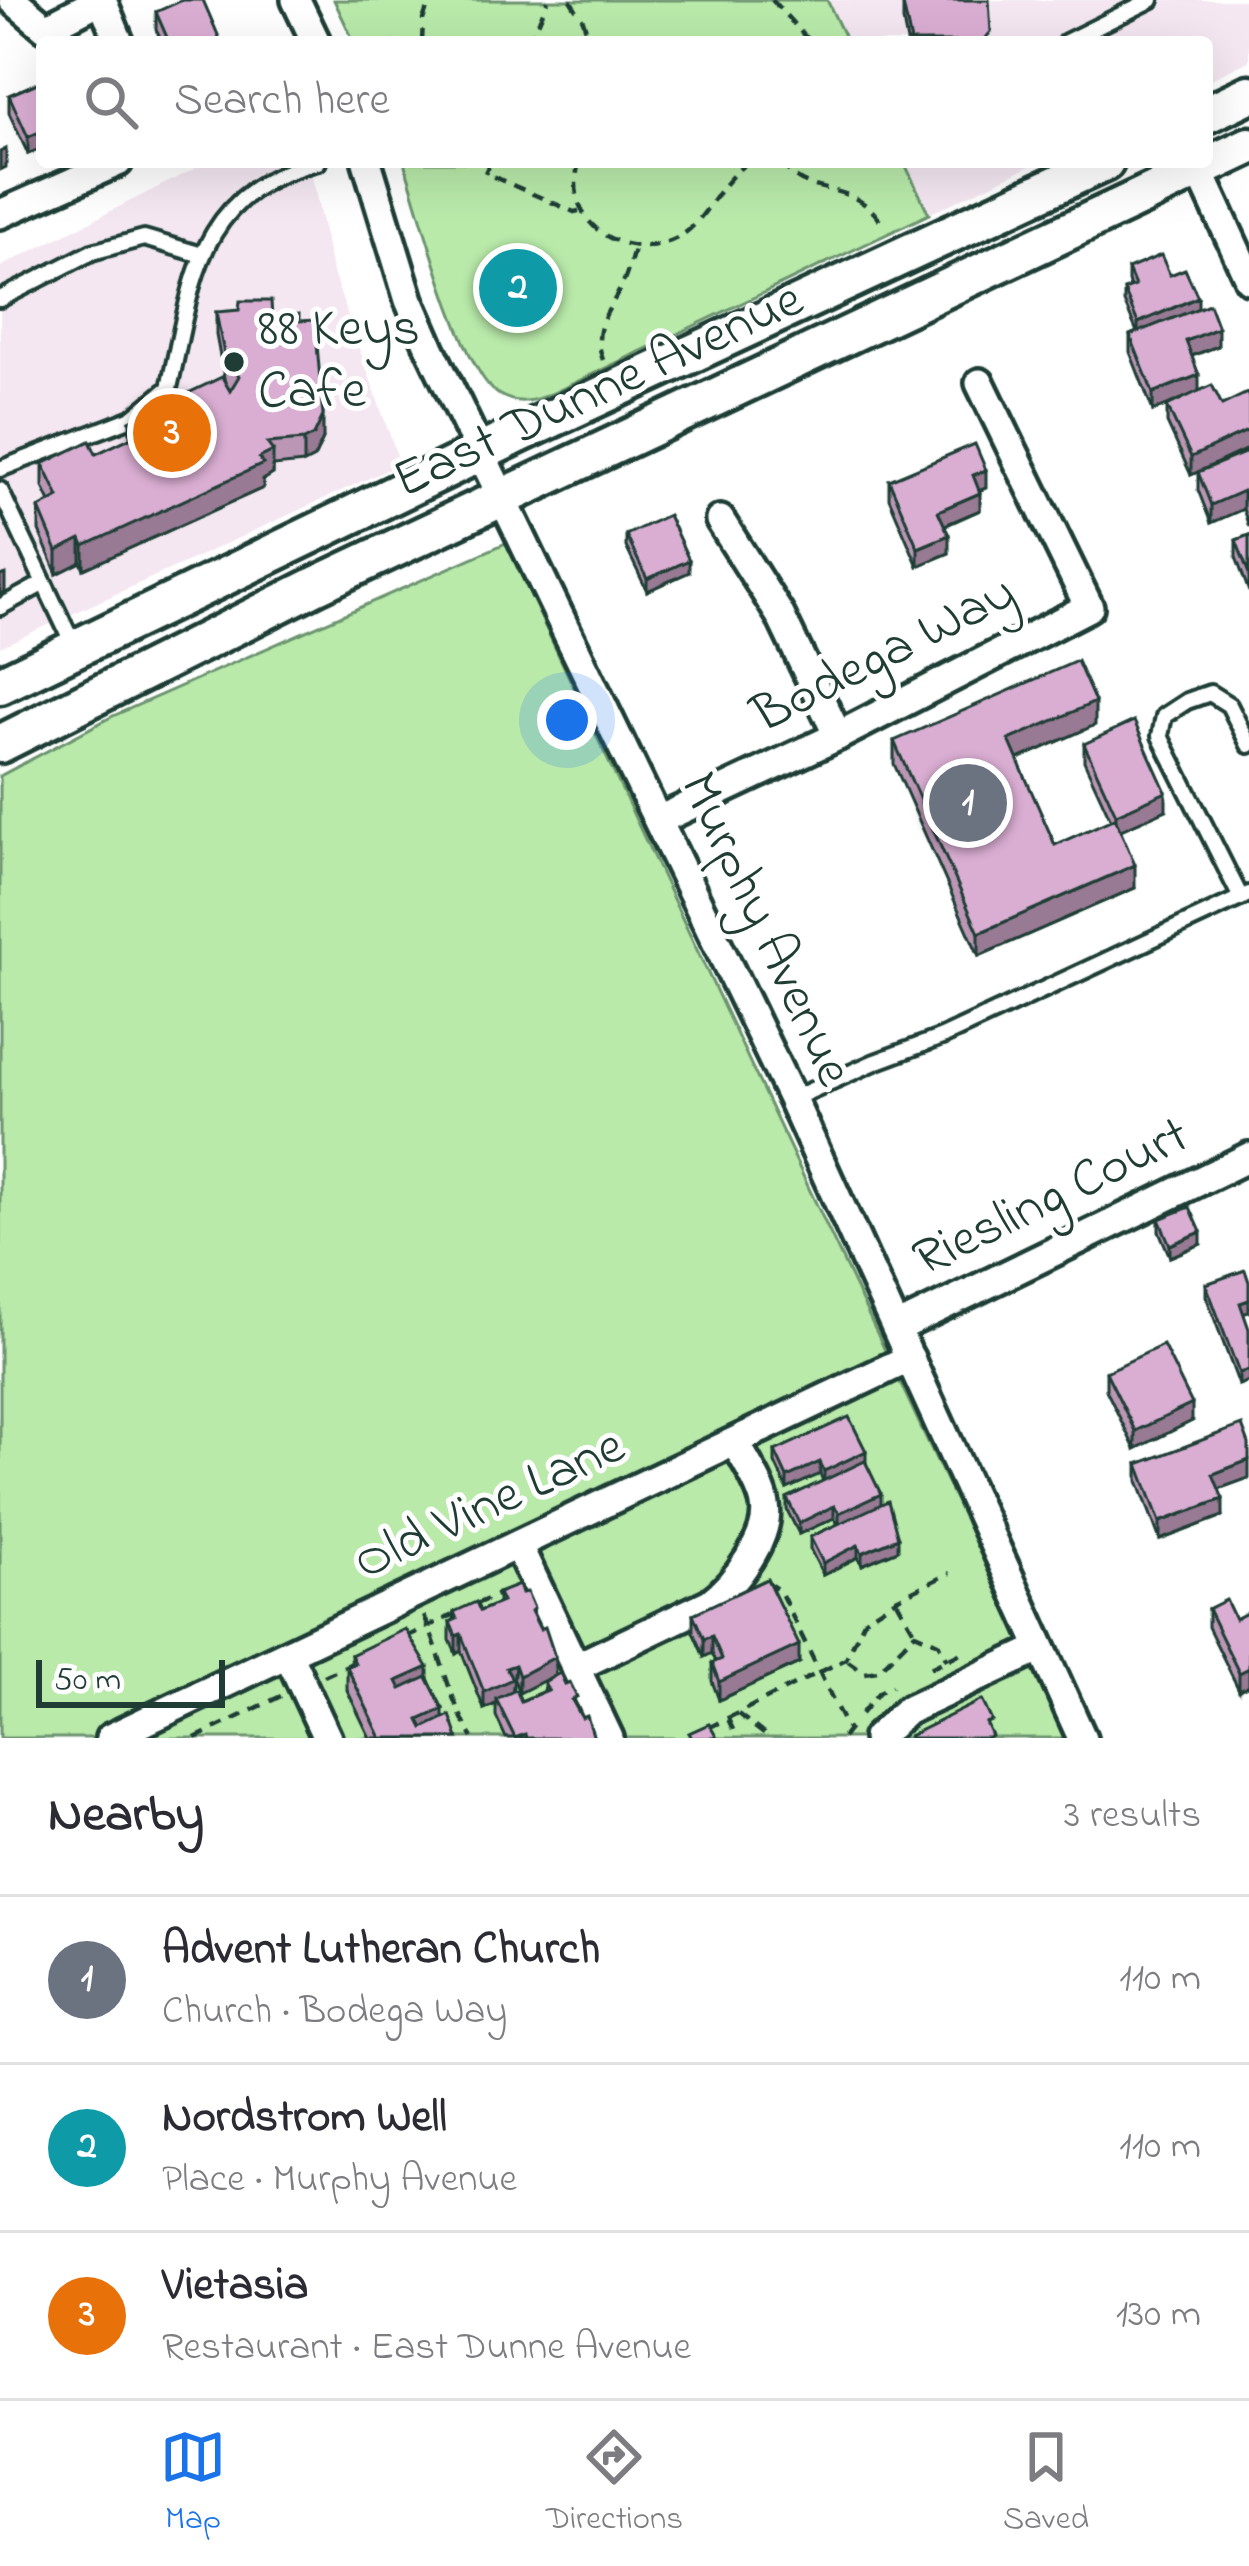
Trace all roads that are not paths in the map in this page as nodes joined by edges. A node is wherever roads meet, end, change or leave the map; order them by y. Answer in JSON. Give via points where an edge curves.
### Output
{"nodes":[{"id":1,"x":13,"y":0,"type":"edge"},
{"id":2,"x":101,"y":0,"type":"edge"},
{"id":3,"x":296,"y":0,"type":"edge"},
{"id":4,"x":1151,"y":0,"type":"edge"},
{"id":5,"x":116,"y":36,"type":"edge"},
{"id":6,"x":313,"y":36,"type":"edge"},
{"id":7,"x":1078,"y":36,"type":"edge"},
{"id":8,"x":1249,"y":94,"type":"edge"},
{"id":9,"x":1213,"y":110,"type":"edge"},
{"id":10,"x":1249,"y":146,"type":"edge"},
{"id":11,"x":1213,"y":163,"type":"edge"},
{"id":12,"x":104,"y":168,"type":"edge"},
{"id":13,"x":303,"y":168,"type":"edge"},
{"id":14,"x":369,"y":168,"type":"edge"},
{"id":15,"x":1092,"y":168,"type":"edge"},
{"id":16,"x":1202,"y":168,"type":"edge"},
{"id":17,"x":1198,"y":170,"type":"junction"},
{"id":18,"x":0,"y":214,"type":"edge"},
{"id":19,"x":202,"y":255,"type":"junction"},
{"id":20,"x":1249,"y":279,"type":"edge"},
{"id":21,"x":0,"y":299,"type":"edge"},
{"id":22,"x":980,"y":383,"type":"dead end"},
{"id":23,"x":478,"y":454,"type":"junction"},
{"id":24,"x":0,"y":469,"type":"edge"},
{"id":25,"x":0,"y":490,"type":"edge"},
{"id":26,"x":499,"y":498,"type":"junction"},
{"id":27,"x":720,"y":520,"type":"dead end"},
{"id":28,"x":44,"y":583,"type":"junction"},
{"id":29,"x":0,"y":607,"type":"edge"},
{"id":30,"x":76,"y":649,"type":"junction"},
{"id":31,"x":0,"y":686,"type":"edge"},
{"id":32,"x":838,"y":736,"type":"junction"},
{"id":33,"x":0,"y":744,"type":"edge"},
{"id":34,"x":1249,"y":745,"type":"edge"},
{"id":35,"x":659,"y":820,"type":"junction"},
{"id":36,"x":1245,"y":896,"type":"edge"},
{"id":37,"x":792,"y":1100,"type":"junction"},
{"id":38,"x":1249,"y":1156,"type":"edge"},
{"id":39,"x":897,"y":1328,"type":"junction"},
{"id":40,"x":910,"y":1358,"type":"junction"},
{"id":41,"x":736,"y":1443,"type":"junction"},
{"id":42,"x":518,"y":1546,"type":"junction"},
{"id":43,"x":1039,"y":1649,"type":"junction"},
{"id":44,"x":288,"y":1654,"type":"junction"},
{"id":45,"x":576,"y":1667,"type":"junction"},
{"id":46,"x":110,"y":1738,"type":"edge"},
{"id":47,"x":327,"y":1738,"type":"edge"},
{"id":48,"x":609,"y":1738,"type":"edge"},
{"id":49,"x":877,"y":1738,"type":"edge"},
{"id":50,"x":1082,"y":1738,"type":"edge"}],
"edges":[{"from":1,"to":2,"type":"street","via":[[46,28]]},
{"from":2,"to":5,"type":"street"},
{"from":3,"to":6,"type":"street"},
{"from":4,"to":7,"type":"lane"},
{"from":8,"to":9,"type":"main road"},
{"from":10,"to":11,"type":"main road","name":"East Dunne Avenue"},
{"from":12,"to":18,"type":"street"},
{"from":13,"to":19,"type":"lane","via":[[232,208]]},
{"from":14,"to":23,"type":"street","name":"Murphy Avenue","via":[[410,300]]},
{"from":15,"to":23,"type":"main road","name":"East Dunne Avenue"},
{"from":16,"to":17,"type":"main road","name":"East Dunne Avenue"},
{"from":17,"to":20,"type":"street"},
{"from":17,"to":26,"type":"main road","name":"East Dunne Avenue"},
{"from":19,"to":21,"type":"lane","via":[[144,238],[92,252]]},
{"from":19,"to":24,"type":"lane","via":[[169,388],[132,418]]},
{"from":22,"to":32,"type":"street","name":"Bodega Way","via":[[1089,607]]},
{"from":23,"to":26,"type":"street","name":"Murphy Avenue"},
{"from":23,"to":30,"type":"main road","name":"East Dunne Avenue"},
{"from":25,"to":28,"type":"lane"},
{"from":26,"to":33,"type":"main road","name":"East Dunne Avenue"},
{"from":26,"to":35,"type":"street","name":"Murphy Avenue"},
{"from":27,"to":32,"type":"street","via":[[780,616]]},
{"from":28,"to":29,"type":"lane"},
{"from":28,"to":30,"type":"lane"},
{"from":30,"to":31,"type":"main road","name":"East Dunne Avenue"},
{"from":32,"to":35,"type":"street","name":"Bodega Way"},
{"from":34,"to":36,"type":"lane","via":[[1229,705],[1210,693],[1164,716],[1160,736]]},
{"from":35,"to":37,"type":"street","name":"Murphy Avenue"},
{"from":36,"to":37,"type":"lane"},
{"from":37,"to":39,"type":"street","name":"Murphy Avenue"},
{"from":38,"to":39,"type":"street","name":"Riesling Court"},
{"from":39,"to":40,"type":"street","name":"Murphy Avenue"},
{"from":40,"to":41,"type":"street","name":"Old Vine Lane"},
{"from":40,"to":43,"type":"street","name":"Murphy Avenue"},
{"from":41,"to":42,"type":"street","name":"Old Vine Lane"},
{"from":41,"to":45,"type":"street","via":[[765,1504],[763,1530],[727,1590]]},
{"from":42,"to":44,"type":"street","name":"Old Vine Lane"},
{"from":42,"to":45,"type":"street"},
{"from":43,"to":49,"type":"street","via":[[906,1711]]},
{"from":43,"to":50,"type":"street","name":"Murphy Avenue"},
{"from":44,"to":46,"type":"street","name":"Old Vine Lane"},
{"from":44,"to":47,"type":"street"},
{"from":45,"to":48,"type":"street"}]}
